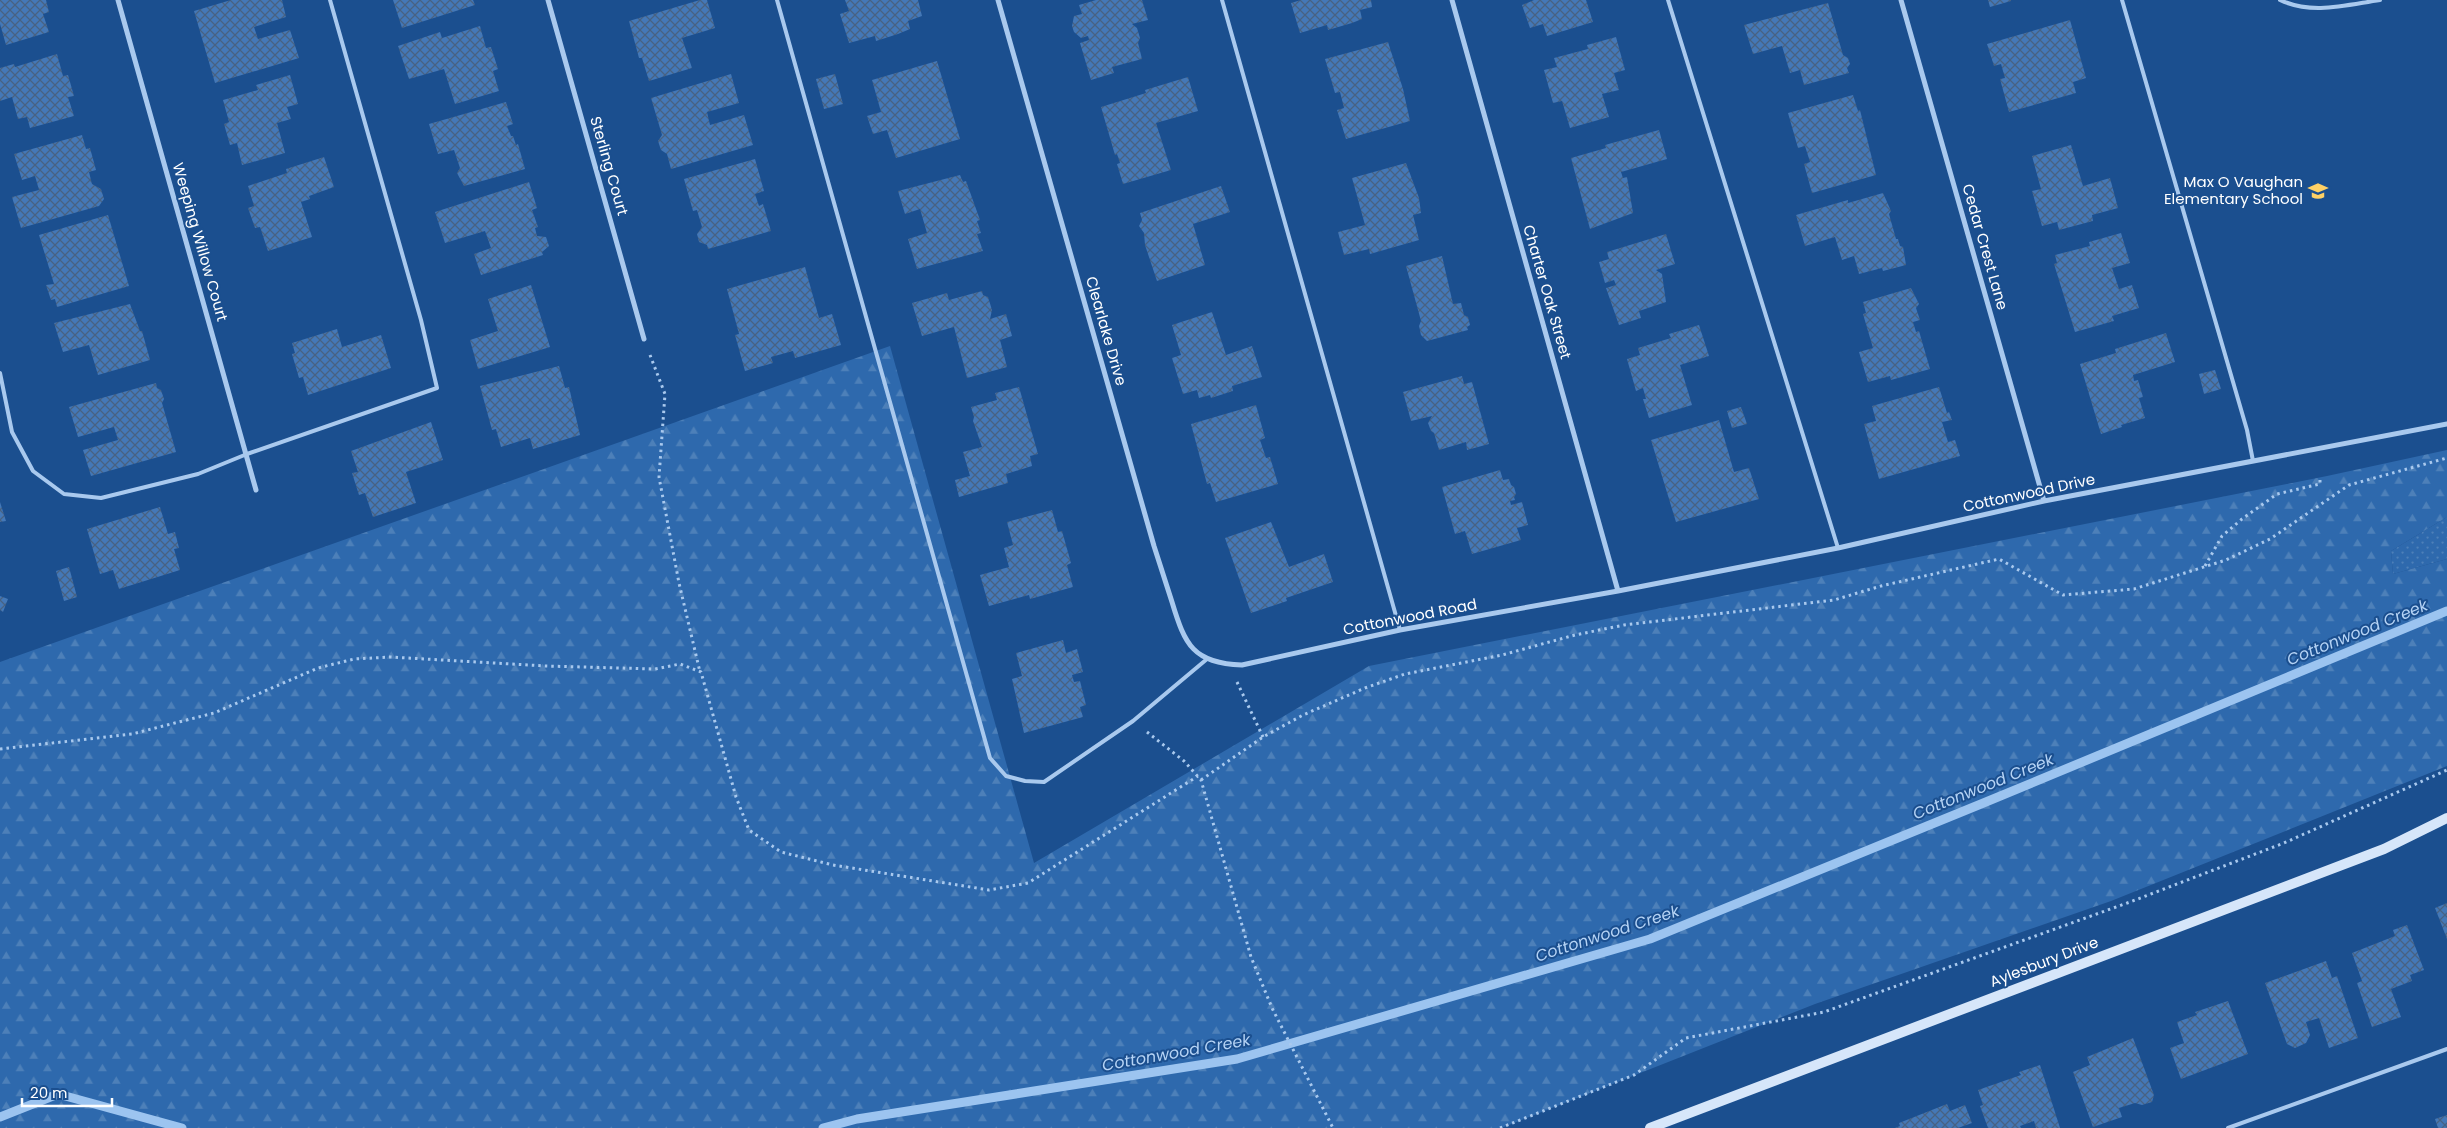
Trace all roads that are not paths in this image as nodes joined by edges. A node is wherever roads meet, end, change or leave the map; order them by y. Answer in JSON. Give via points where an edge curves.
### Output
{"nodes":[{"id":1,"x":118,"y":0,"type":"edge"},
{"id":2,"x":330,"y":0,"type":"edge"},
{"id":3,"x":548,"y":0,"type":"edge"},
{"id":4,"x":777,"y":0,"type":"edge"},
{"id":5,"x":998,"y":0,"type":"edge"},
{"id":6,"x":1222,"y":0,"type":"edge"},
{"id":7,"x":1452,"y":0,"type":"edge"},
{"id":8,"x":1668,"y":0,"type":"edge"},
{"id":9,"x":1901,"y":0,"type":"edge"},
{"id":10,"x":2122,"y":0,"type":"edge"},
{"id":11,"x":2280,"y":0,"type":"edge"},
{"id":12,"x":2380,"y":0,"type":"edge"},
{"id":13,"x":644,"y":339,"type":"road end"},
{"id":14,"x":0,"y":373,"type":"edge"},
{"id":15,"x":2447,"y":424,"type":"edge"},
{"id":16,"x":247,"y":454,"type":"junction"},
{"id":17,"x":2253,"y":461,"type":"junction"},
{"id":18,"x":256,"y":490,"type":"dead end"},
{"id":19,"x":2044,"y":501,"type":"junction"},
{"id":20,"x":1838,"y":548,"type":"junction"},
{"id":21,"x":1618,"y":591,"type":"junction"},
{"id":22,"x":1400,"y":630,"type":"junction"},
{"id":23,"x":1207,"y":659,"type":"junction"},
{"id":24,"x":2447,"y":818,"type":"edge"},
{"id":25,"x":2447,"y":1049,"type":"edge"},
{"id":26,"x":1650,"y":1128,"type":"edge"},
{"id":27,"x":2228,"y":1128,"type":"edge"}],
"edges":[{"from":1,"to":16,"type":"street","name":"Weeping Willow Court"},
{"from":2,"to":16,"type":"lane","via":[[421,320],[437,388]]},
{"from":3,"to":13,"type":"street","name":"Sterling Court"},
{"from":4,"to":23,"type":"lane","via":[[990,758],[1006,776],[1044,782],[1133,721]]},
{"from":5,"to":23,"type":"street","name":"Clearlake Drive","via":[[1181,633],[1192,648]]},
{"from":6,"to":22,"type":"lane"},
{"from":7,"to":21,"type":"street","name":"Charter Oak Street"},
{"from":8,"to":20,"type":"lane"},
{"from":9,"to":19,"type":"street","name":"Cedar Crest Lane"},
{"from":10,"to":17,"type":"lane","via":[[2247,430]]},
{"from":11,"to":12,"type":"lane","via":[[2295,7],[2312,9]]},
{"from":14,"to":16,"type":"lane","via":[[12,432],[33,471],[64,494],[101,498],[198,474]]},
{"from":15,"to":17,"type":"street","name":"Cottonwood Drive"},
{"from":16,"to":18,"type":"street","name":"Weeping Willow Court"},
{"from":17,"to":19,"type":"street","name":"Cottonwood Drive"},
{"from":19,"to":20,"type":"street","name":"Cottonwood Drive"},
{"from":20,"to":21,"type":"street","name":"Cottonwood Drive"},
{"from":21,"to":22,"type":"street","name":"Cottonwood Road"},
{"from":22,"to":23,"type":"street","name":"Cottonwood Road","via":[[1242,665]]},
{"from":24,"to":26,"type":"street","name":"Aylesbury Drive","via":[[2384,849]]},
{"from":25,"to":27,"type":"lane"}]}
